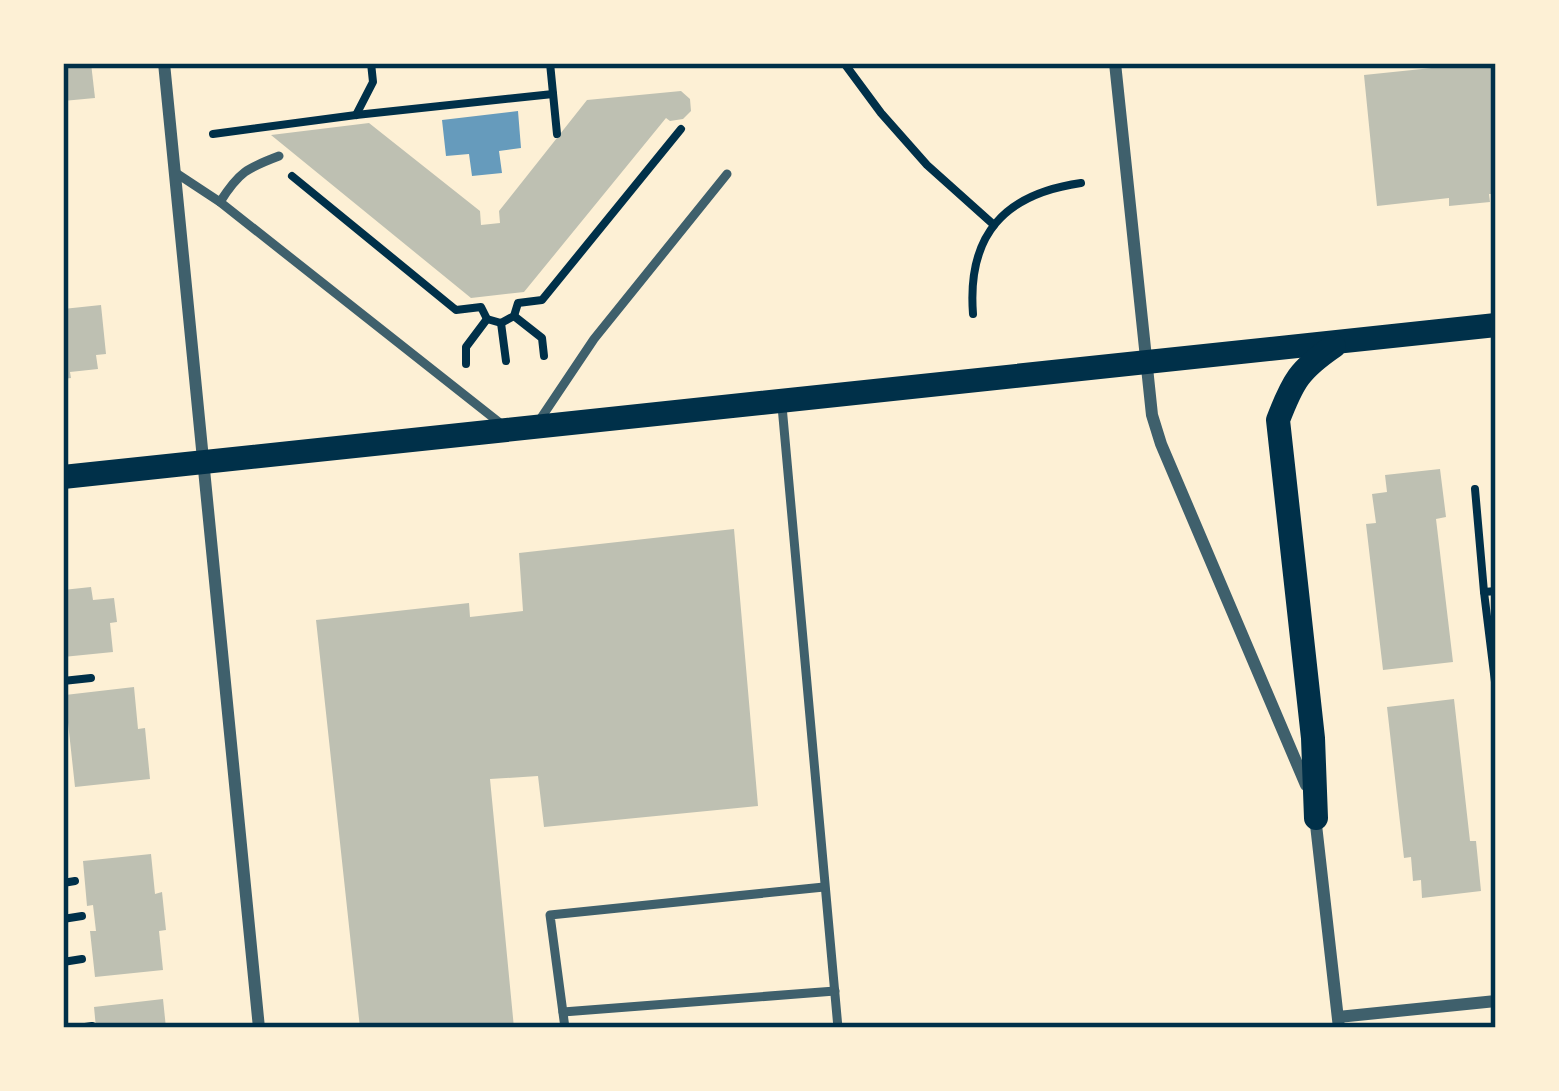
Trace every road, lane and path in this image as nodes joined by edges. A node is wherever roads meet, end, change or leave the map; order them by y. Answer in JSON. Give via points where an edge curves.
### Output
{"nodes":[{"id":1,"x":164,"y":63,"type":"edge"},
{"id":2,"x":371,"y":63,"type":"edge"},
{"id":3,"x":550,"y":63,"type":"edge"},
{"id":4,"x":844,"y":63,"type":"edge"},
{"id":5,"x":1115,"y":63,"type":"edge"},
{"id":6,"x":554,"y":94,"type":"junction"},
{"id":7,"x":356,"y":115,"type":"junction"},
{"id":8,"x":681,"y":129,"type":"dead end"},
{"id":9,"x":213,"y":134,"type":"dead end"},
{"id":10,"x":557,"y":134,"type":"dead end"},
{"id":11,"x":279,"y":156,"type":"dead end"},
{"id":12,"x":176,"y":173,"type":"junction"},
{"id":13,"x":727,"y":174,"type":"dead end"},
{"id":14,"x":292,"y":176,"type":"dead end"},
{"id":15,"x":1082,"y":184,"type":"dead end"},
{"id":16,"x":220,"y":202,"type":"junction"},
{"id":17,"x":994,"y":225,"type":"junction"},
{"id":18,"x":973,"y":314,"type":"dead end"},
{"id":19,"x":514,"y":316,"type":"junction"},
{"id":20,"x":487,"y":319,"type":"junction"},
{"id":21,"x":501,"y":323,"type":"junction"},
{"id":22,"x":1496,"y":325,"type":"edge"},
{"id":23,"x":1341,"y":341,"type":"junction"},
{"id":24,"x":544,"y":356,"type":"dead end"},
{"id":25,"x":506,"y":361,"type":"dead end"},
{"id":26,"x":1146,"y":362,"type":"junction"},
{"id":27,"x":466,"y":365,"type":"dead end"},
{"id":28,"x":782,"y":401,"type":"junction"},
{"id":29,"x":521,"y":429,"type":"junction"},
{"id":30,"x":202,"y":462,"type":"junction"},
{"id":31,"x":63,"y":477,"type":"edge"},
{"id":32,"x":1474,"y":489,"type":"dead end"},
{"id":33,"x":1496,"y":591,"type":"edge"},
{"id":34,"x":1484,"y":592,"type":"junction"},
{"id":35,"x":91,"y":678,"type":"dead end"},
{"id":36,"x":63,"y":681,"type":"edge"},
{"id":37,"x":1496,"y":690,"type":"edge"},
{"id":38,"x":1316,"y":818,"type":"junction"},
{"id":39,"x":75,"y":881,"type":"dead end"},
{"id":40,"x":63,"y":883,"type":"edge"},
{"id":41,"x":824,"y":887,"type":"junction"},
{"id":42,"x":82,"y":916,"type":"dead end"},
{"id":43,"x":63,"y":919,"type":"edge"},
{"id":44,"x":82,"y":959,"type":"dead end"},
{"id":45,"x":63,"y":962,"type":"edge"},
{"id":46,"x":835,"y":991,"type":"junction"},
{"id":47,"x":1496,"y":1000,"type":"edge"},
{"id":48,"x":562,"y":1012,"type":"junction"},
{"id":49,"x":1338,"y":1023,"type":"edge"},
{"id":50,"x":92,"y":1026,"type":"edge"},
{"id":51,"x":78,"y":1028,"type":"edge"},
{"id":52,"x":259,"y":1028,"type":"edge"},
{"id":53,"x":565,"y":1028,"type":"edge"},
{"id":54,"x":838,"y":1028,"type":"edge"}],
"edges":[{"from":1,"to":12,"type":"street"},
{"from":2,"to":7,"type":"path","via":[[373,82]]},
{"from":3,"to":6,"type":"path"},
{"from":4,"to":17,"type":"path","via":[[927,164]]},
{"from":5,"to":26,"type":"street"},
{"from":6,"to":7,"type":"path"},
{"from":6,"to":10,"type":"path"},
{"from":7,"to":9,"type":"path"},
{"from":8,"to":19,"type":"path","via":[[542,299],[518,303]]},
{"from":11,"to":16,"type":"lane","via":[[248,167]]},
{"from":12,"to":16,"type":"lane"},
{"from":12,"to":30,"type":"street"},
{"from":13,"to":29,"type":"lane"},
{"from":14,"to":20,"type":"path","via":[[456,310],[481,307]]},
{"from":15,"to":17,"type":"path","via":[[1028,196]]},
{"from":16,"to":29,"type":"lane"},
{"from":17,"to":18,"type":"path","via":[[971,284]]},
{"from":19,"to":21,"type":"path"},
{"from":19,"to":24,"type":"path","via":[[542,338]]},
{"from":20,"to":21,"type":"path"},
{"from":20,"to":27,"type":"path","via":[[466,347]]},
{"from":21,"to":25,"type":"path"},
{"from":22,"to":23,"type":"main road"},
{"from":23,"to":26,"type":"main road"},
{"from":23,"to":38,"type":"main road","via":[[1306,364],[1278,420]]},
{"from":26,"to":28,"type":"main road"},
{"from":26,"to":38,"type":"street","via":[[1161,444]]},
{"from":28,"to":29,"type":"main road"},
{"from":28,"to":41,"type":"lane"},
{"from":29,"to":30,"type":"main road"},
{"from":30,"to":31,"type":"main road"},
{"from":30,"to":52,"type":"street"},
{"from":32,"to":34,"type":"path"},
{"from":33,"to":34,"type":"path"},
{"from":34,"to":37,"type":"path"},
{"from":35,"to":36,"type":"path"},
{"from":38,"to":49,"type":"street"},
{"from":39,"to":40,"type":"path"},
{"from":41,"to":46,"type":"lane"},
{"from":41,"to":48,"type":"lane","via":[[550,915]]},
{"from":42,"to":43,"type":"path"},
{"from":44,"to":45,"type":"path"},
{"from":46,"to":48,"type":"lane"},
{"from":46,"to":54,"type":"lane"},
{"from":47,"to":49,"type":"street"},
{"from":48,"to":53,"type":"lane"},
{"from":50,"to":51,"type":"path"}]}
